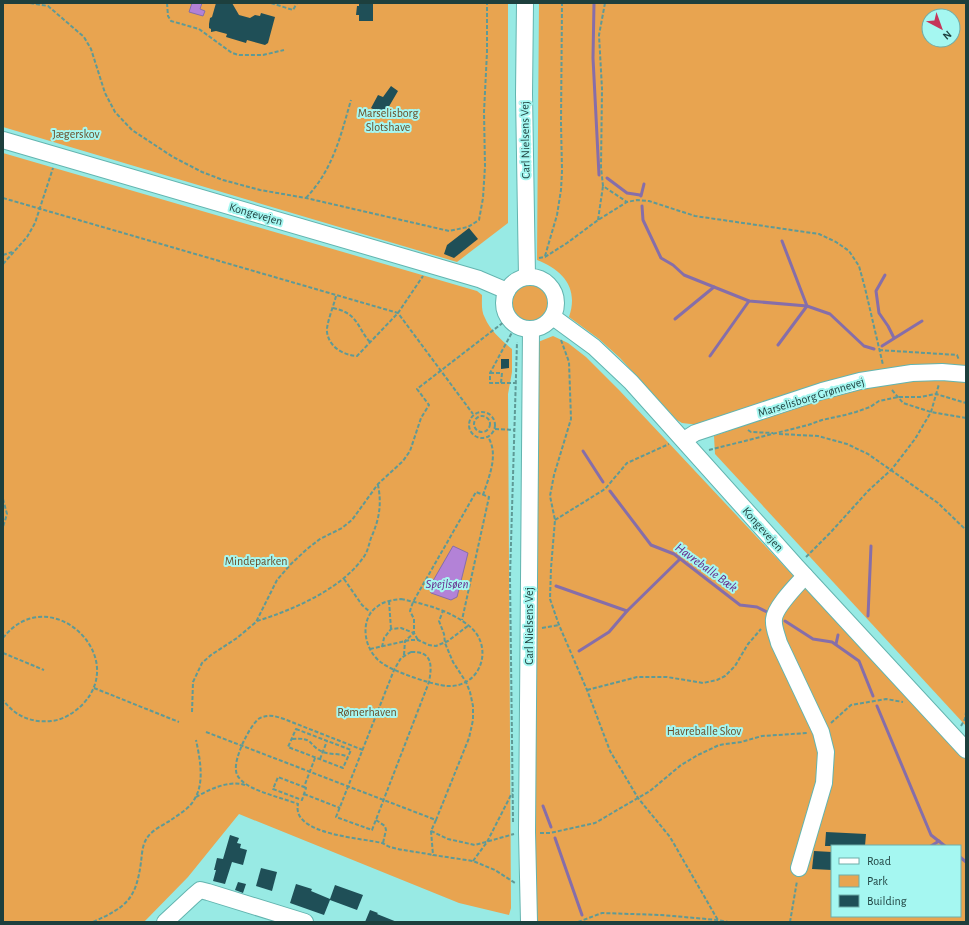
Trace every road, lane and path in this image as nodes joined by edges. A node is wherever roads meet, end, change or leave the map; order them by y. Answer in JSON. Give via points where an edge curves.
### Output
{"nodes":[{"id":1,"x":30,"y":3,"type":"edge"},
{"id":2,"x":168,"y":3,"type":"edge"},
{"id":3,"x":271,"y":3,"type":"edge"},
{"id":4,"x":297,"y":3,"type":"edge"},
{"id":5,"x":487,"y":3,"type":"edge"},
{"id":6,"x":525,"y":3,"type":"edge"},
{"id":7,"x":562,"y":3,"type":"edge"},
{"id":8,"x":605,"y":3,"type":"edge"},
{"id":9,"x":284,"y":50,"type":"dead end"},
{"id":10,"x":350,"y":100,"type":"dead end"},
{"id":11,"x":3,"y":140,"type":"edge"},
{"id":12,"x":54,"y":164,"type":"dead end"},
{"id":13,"x":603,"y":186,"type":"junction"},
{"id":14,"x":3,"y":198,"type":"edge"},
{"id":15,"x":306,"y":198,"type":"junction"},
{"id":16,"x":627,"y":202,"type":"junction"},
{"id":17,"x":40,"y":210,"type":"junction"},
{"id":18,"x":598,"y":220,"type":"junction"},
{"id":19,"x":14,"y":252,"type":"junction"},
{"id":20,"x":3,"y":255,"type":"edge"},
{"id":21,"x":544,"y":257,"type":"junction"},
{"id":22,"x":526,"y":258,"type":"junction"},
{"id":23,"x":3,"y":264,"type":"edge"},
{"id":24,"x":425,"y":274,"type":"dead end"},
{"id":25,"x":528,"y":277,"type":"junction"},
{"id":26,"x":507,"y":291,"type":"junction"},
{"id":27,"x":336,"y":296,"type":"junction"},
{"id":28,"x":333,"y":308,"type":"junction"},
{"id":29,"x":398,"y":314,"type":"junction"},
{"id":30,"x":553,"y":317,"type":"junction"},
{"id":31,"x":519,"y":325,"type":"junction"},
{"id":32,"x":561,"y":338,"type":"dead end"},
{"id":33,"x":370,"y":342,"type":"junction"},
{"id":34,"x":879,"y":350,"type":"junction"},
{"id":35,"x":963,"y":367,"type":"edge"},
{"id":36,"x":441,"y":371,"type":"junction"},
{"id":37,"x":942,"y":372,"type":"junction"},
{"id":38,"x":490,"y":373,"type":"junction"},
{"id":39,"x":886,"y":376,"type":"junction"},
{"id":40,"x":501,"y":383,"type":"junction"},
{"id":41,"x":515,"y":383,"type":"junction"},
{"id":42,"x":936,"y":394,"type":"junction"},
{"id":43,"x":898,"y":397,"type":"junction"},
{"id":44,"x":966,"y":403,"type":"edge"},
{"id":45,"x":931,"y":412,"type":"junction"},
{"id":46,"x":474,"y":414,"type":"junction"},
{"id":47,"x":494,"y":418,"type":"junction"},
{"id":48,"x":966,"y":418,"type":"edge"},
{"id":49,"x":489,"y":421,"type":"junction"},
{"id":50,"x":732,"y":422,"type":"junction"},
{"id":51,"x":476,"y":429,"type":"junction"},
{"id":52,"x":495,"y":429,"type":"junction"},
{"id":53,"x":514,"y":430,"type":"junction"},
{"id":54,"x":471,"y":432,"type":"junction"},
{"id":55,"x":776,"y":434,"type":"junction"},
{"id":56,"x":488,"y":437,"type":"junction"},
{"id":57,"x":684,"y":440,"type":"junction"},
{"id":58,"x":695,"y":453,"type":"junction"},
{"id":59,"x":892,"y":469,"type":"junction"},
{"id":60,"x":378,"y":484,"type":"junction"},
{"id":61,"x":482,"y":495,"type":"junction"},
{"id":62,"x":3,"y":499,"type":"edge"},
{"id":63,"x":555,"y":520,"type":"junction"},
{"id":64,"x":3,"y":527,"type":"edge"},
{"id":65,"x":966,"y":530,"type":"edge"},
{"id":66,"x":801,"y":571,"type":"junction"},
{"id":67,"x":344,"y":579,"type":"junction"},
{"id":68,"x":389,"y":601,"type":"junction"},
{"id":69,"x":413,"y":602,"type":"junction"},
{"id":70,"x":443,"y":612,"type":"junction"},
{"id":71,"x":370,"y":613,"type":"junction"},
{"id":72,"x":774,"y":617,"type":"junction"},
{"id":73,"x":462,"y":620,"type":"junction"},
{"id":74,"x":256,"y":622,"type":"junction"},
{"id":75,"x":469,"y":625,"type":"junction"},
{"id":76,"x":559,"y":625,"type":"junction"},
{"id":77,"x":391,"y":629,"type":"junction"},
{"id":78,"x":529,"y":629,"type":"junction"},
{"id":79,"x":414,"y":633,"type":"junction"},
{"id":80,"x":3,"y":638,"type":"edge"},
{"id":81,"x":418,"y":640,"type":"junction"},
{"id":82,"x":405,"y":641,"type":"junction"},
{"id":83,"x":445,"y":643,"type":"junction"},
{"id":84,"x":382,"y":647,"type":"junction"},
{"id":85,"x":370,"y":649,"type":"junction"},
{"id":86,"x":3,"y":653,"type":"edge"},
{"id":87,"x":404,"y":655,"type":"junction"},
{"id":88,"x":44,"y":670,"type":"dead end"},
{"id":89,"x":394,"y":670,"type":"junction"},
{"id":90,"x":429,"y":682,"type":"junction"},
{"id":91,"x":466,"y":682,"type":"junction"},
{"id":92,"x":94,"y":688,"type":"junction"},
{"id":93,"x":587,"y":690,"type":"junction"},
{"id":94,"x":3,"y":700,"type":"edge"},
{"id":95,"x":905,"y":702,"type":"dead end"},
{"id":96,"x":192,"y":712,"type":"dead end"},
{"id":97,"x":180,"y":722,"type":"dead end"},
{"id":98,"x":315,"y":731,"type":"junction"},
{"id":99,"x":206,"y":732,"type":"dead end"},
{"id":100,"x":821,"y":732,"type":"junction"},
{"id":101,"x":314,"y":736,"type":"junction"},
{"id":102,"x":292,"y":739,"type":"junction"},
{"id":103,"x":196,"y":740,"type":"dead end"},
{"id":104,"x":327,"y":741,"type":"junction"},
{"id":105,"x":342,"y":742,"type":"junction"},
{"id":106,"x":242,"y":746,"type":"junction"},
{"id":107,"x":340,"y":746,"type":"junction"},
{"id":108,"x":363,"y":750,"type":"junction"},
{"id":109,"x":966,"y":750,"type":"edge"},
{"id":110,"x":322,"y":752,"type":"junction"},
{"id":111,"x":348,"y":757,"type":"junction"},
{"id":112,"x":315,"y":758,"type":"junction"},
{"id":113,"x":320,"y":759,"type":"junction"},
{"id":114,"x":309,"y":772,"type":"junction"},
{"id":115,"x":248,"y":786,"type":"junction"},
{"id":116,"x":304,"y":787,"type":"junction"},
{"id":117,"x":348,"y":787,"type":"junction"},
{"id":118,"x":512,"y":792,"type":"junction"},
{"id":119,"x":304,"y":794,"type":"junction"},
{"id":120,"x":196,"y":797,"type":"junction"},
{"id":121,"x":638,"y":798,"type":"junction"},
{"id":122,"x":300,"y":799,"type":"junction"},
{"id":123,"x":384,"y":800,"type":"junction"},
{"id":124,"x":298,"y":804,"type":"junction"},
{"id":125,"x":340,"y":808,"type":"junction"},
{"id":126,"x":376,"y":820,"type":"junction"},
{"id":127,"x":436,"y":820,"type":"junction"},
{"id":128,"x":431,"y":831,"type":"junction"},
{"id":129,"x":520,"y":833,"type":"junction"},
{"id":130,"x":487,"y":842,"type":"junction"},
{"id":131,"x":383,"y":844,"type":"junction"},
{"id":132,"x":433,"y":855,"type":"junction"},
{"id":133,"x":473,"y":861,"type":"junction"},
{"id":134,"x":799,"y":868,"type":"joint"},
{"id":135,"x":516,"y":877,"type":"dead end"},
{"id":136,"x":718,"y":921,"type":"edge"},
{"id":137,"x":93,"y":922,"type":"edge"},
{"id":138,"x":165,"y":922,"type":"edge"},
{"id":139,"x":305,"y":922,"type":"edge"},
{"id":140,"x":529,"y":922,"type":"edge"},
{"id":141,"x":578,"y":922,"type":"edge"},
{"id":142,"x":728,"y":922,"type":"edge"},
{"id":143,"x":790,"y":922,"type":"edge"}],
"edges":[{"from":1,"to":15,"type":"path","via":[[48,6],[84,37],[91,49],[105,93],[116,112],[132,130],[173,157],[202,172],[260,190]]},
{"from":2,"to":9,"type":"path","via":[[168,16],[171,21],[199,29],[232,54],[263,54]]},
{"from":3,"to":4,"type":"path","via":[[292,10]]},
{"from":5,"to":15,"type":"path","via":[[485,166],[479,220],[468,227],[449,231]]},
{"from":6,"to":22,"type":"street","name":"Carl Nielsens Vej"},
{"from":7,"to":21,"type":"path","via":[[562,183],[557,215]]},
{"from":8,"to":13,"type":"path","via":[[599,35]]},
{"from":10,"to":15,"type":"path","via":[[331,161],[316,187]]},
{"from":11,"to":26,"type":"street","name":"Kongevejen","via":[[465,275]]},
{"from":12,"to":17,"type":"path"},
{"from":13,"to":16,"type":"path"},
{"from":13,"to":18,"type":"path"},
{"from":14,"to":17,"type":"path"},
{"from":16,"to":18,"type":"path"},
{"from":16,"to":34,"type":"path","via":[[649,201],[695,216],[820,234],[836,242],[848,251],[859,266]]},
{"from":17,"to":19,"type":"path","via":[[27,237]]},
{"from":17,"to":27,"type":"path"},
{"from":18,"to":21,"type":"path"},
{"from":19,"to":20,"type":"path"},
{"from":19,"to":23,"type":"path"},
{"from":21,"to":22,"type":"path"},
{"from":22,"to":25,"type":"street","name":"Carl Nielsens Vej"},
{"from":24,"to":29,"type":"path"},
{"from":25,"to":26,"type":"street","via":[[518,280]]},
{"from":25,"to":30,"type":"street","via":[[542,279],[553,289],[557,303]]},
{"from":26,"to":31,"type":"street","via":[[504,305],[506,312]]},
{"from":27,"to":28,"type":"path"},
{"from":27,"to":29,"type":"path"},
{"from":28,"to":33,"type":"path","via":[[352,316]]},
{"from":28,"to":33,"type":"path","via":[[327,332],[339,350],[356,356]]},
{"from":29,"to":33,"type":"path"},
{"from":29,"to":36,"type":"path"},
{"from":30,"to":31,"type":"street","via":[[544,326]]},
{"from":30,"to":57,"type":"street","name":"Kongevejen","via":[[614,365]]},
{"from":31,"to":36,"type":"path"},
{"from":31,"to":38,"type":"path"},
{"from":31,"to":41,"type":"path"},
{"from":31,"to":78,"type":"street","name":"Carl Nielsens Vej"},
{"from":32,"to":63,"type":"path","via":[[569,362],[571,419],[550,496]]},
{"from":34,"to":35,"type":"path","via":[[957,355]]},
{"from":34,"to":39,"type":"path"},
{"from":35,"to":37,"type":"street","name":"Marselisborg Grønnevej"},
{"from":36,"to":46,"type":"path"},
{"from":36,"to":60,"type":"path","via":[[417,389],[429,405],[421,418],[410,451]]},
{"from":37,"to":39,"type":"street","name":"Marselisborg Grønnevej"},
{"from":37,"to":42,"type":"path"},
{"from":38,"to":40,"type":"path","via":[[490,383]]},
{"from":38,"to":40,"type":"path","via":[[502,374]]},
{"from":39,"to":43,"type":"path"},
{"from":39,"to":50,"type":"street","name":"Marselisborg Grønnevej","via":[[860,380],[822,391]]},
{"from":40,"to":41,"type":"path"},
{"from":41,"to":53,"type":"path"},
{"from":42,"to":43,"type":"path"},
{"from":42,"to":44,"type":"path"},
{"from":42,"to":45,"type":"path"},
{"from":43,"to":45,"type":"path","via":[[903,403]]},
{"from":43,"to":55,"type":"path","via":[[879,401],[845,416]]},
{"from":45,"to":48,"type":"path"},
{"from":45,"to":59,"type":"path","via":[[915,439]]},
{"from":46,"to":47,"type":"path","via":[[481,411]]},
{"from":46,"to":54,"type":"path","via":[[469,425]]},
{"from":47,"to":49,"type":"path"},
{"from":47,"to":52,"type":"path"},
{"from":49,"to":51,"type":"path","via":[[485,431],[480,432]]},
{"from":49,"to":51,"type":"path","via":[[478,418],[474,424]]},
{"from":50,"to":55,"type":"path","via":[[751,432]]},
{"from":50,"to":57,"type":"street","name":"Marselisborg Grønnevej","via":[[696,433]]},
{"from":51,"to":54,"type":"path"},
{"from":52,"to":53,"type":"path"},
{"from":52,"to":56,"type":"path"},
{"from":53,"to":118,"type":"path","via":[[510,577]]},
{"from":54,"to":56,"type":"path","via":[[477,437]]},
{"from":55,"to":58,"type":"path"},
{"from":55,"to":59,"type":"path","via":[[818,436],[847,444]]},
{"from":56,"to":61,"type":"path","via":[[492,445],[492,467]]},
{"from":57,"to":58,"type":"street","name":"Kongevejen"},
{"from":57,"to":63,"type":"path","via":[[666,445],[627,463],[605,489]]},
{"from":58,"to":66,"type":"street","name":"Kongevejen"},
{"from":59,"to":65,"type":"path","via":[[938,503]]},
{"from":59,"to":66,"type":"path","via":[[830,533]]},
{"from":60,"to":67,"type":"path","via":[[380,513],[376,527],[365,554]]},
{"from":60,"to":74,"type":"path","via":[[352,520],[320,539],[291,564],[277,580]]},
{"from":61,"to":69,"type":"path","via":[[476,492]]},
{"from":61,"to":73,"type":"path","via":[[489,497]]},
{"from":62,"to":64,"type":"path","via":[[7,514]]},
{"from":63,"to":76,"type":"path","via":[[550,599]]},
{"from":66,"to":72,"type":"street"},
{"from":66,"to":109,"type":"street","name":"Kongevejen"},
{"from":67,"to":71,"type":"path"},
{"from":67,"to":74,"type":"path","via":[[306,602]]},
{"from":68,"to":69,"type":"path","via":[[401,599]]},
{"from":68,"to":71,"type":"path"},
{"from":68,"to":77,"type":"path"},
{"from":69,"to":70,"type":"path"},
{"from":69,"to":79,"type":"path","via":[[410,611],[414,619]]},
{"from":70,"to":73,"type":"path"},
{"from":70,"to":83,"type":"path","via":[[438,622]]},
{"from":71,"to":85,"type":"path","via":[[366,622]]},
{"from":72,"to":93,"type":"path","via":[[748,644],[735,666],[717,680],[703,683],[666,677],[637,677]]},
{"from":72,"to":100,"type":"street","via":[[779,643]]},
{"from":73,"to":75,"type":"path"},
{"from":74,"to":96,"type":"path","via":[[202,663],[193,682]]},
{"from":75,"to":83,"type":"path"},
{"from":75,"to":91,"type":"path","via":[[479,637],[483,655],[478,670]]},
{"from":76,"to":78,"type":"path"},
{"from":76,"to":93,"type":"path"},
{"from":77,"to":79,"type":"path","via":[[401,628]]},
{"from":77,"to":84,"type":"path","via":[[384,638]]},
{"from":78,"to":129,"type":"street","name":"Carl Nielsens Vej"},
{"from":79,"to":81,"type":"path"},
{"from":79,"to":82,"type":"path"},
{"from":80,"to":92,"type":"path","via":[[16,625],[32,619],[48,617],[69,623],[86,638],[95,657]]},
{"from":81,"to":82,"type":"path"},
{"from":81,"to":83,"type":"path","via":[[436,646]]},
{"from":82,"to":84,"type":"path"},
{"from":82,"to":87,"type":"path"},
{"from":83,"to":91,"type":"path"},
{"from":84,"to":85,"type":"path"},
{"from":85,"to":89,"type":"path","via":[[380,663]]},
{"from":86,"to":88,"type":"path"},
{"from":87,"to":89,"type":"path"},
{"from":87,"to":90,"type":"path","via":[[416,652],[428,658],[431,668]]},
{"from":89,"to":90,"type":"path"},
{"from":89,"to":108,"type":"path"},
{"from":90,"to":91,"type":"path","via":[[453,686]]},
{"from":90,"to":123,"type":"path"},
{"from":91,"to":127,"type":"path","via":[[473,706],[473,720],[469,738]]},
{"from":92,"to":94,"type":"path","via":[[77,710],[55,720],[42,722],[18,715]]},
{"from":92,"to":97,"type":"path"},
{"from":93,"to":121,"type":"path","via":[[610,751]]},
{"from":95,"to":100,"type":"path","via":[[886,699],[850,706]]},
{"from":98,"to":101,"type":"path"},
{"from":98,"to":105,"type":"path"},
{"from":98,"to":106,"type":"path","via":[[274,716],[267,716],[252,726]]},
{"from":99,"to":106,"type":"path"},
{"from":100,"to":121,"type":"path","via":[[762,736],[719,745],[681,765]]},
{"from":100,"to":134,"type":"street","via":[[826,752],[824,783]]},
{"from":101,"to":102,"type":"path","via":[[296,729]]},
{"from":101,"to":104,"type":"path"},
{"from":102,"to":110,"type":"path","via":[[308,740]]},
{"from":102,"to":112,"type":"path","via":[[288,747]]},
{"from":103,"to":120,"type":"path","via":[[201,767]]},
{"from":104,"to":107,"type":"path"},
{"from":104,"to":110,"type":"path"},
{"from":105,"to":107,"type":"path"},
{"from":105,"to":108,"type":"path"},
{"from":106,"to":114,"type":"path"},
{"from":106,"to":115,"type":"path","via":[[235,768],[237,775]]},
{"from":107,"to":111,"type":"path","via":[[351,750]]},
{"from":108,"to":117,"type":"path"},
{"from":110,"to":111,"type":"path"},
{"from":110,"to":113,"type":"path"},
{"from":111,"to":113,"type":"path","via":[[343,768]]},
{"from":112,"to":113,"type":"path"},
{"from":112,"to":114,"type":"path"},
{"from":114,"to":116,"type":"path"},
{"from":114,"to":117,"type":"path"},
{"from":115,"to":120,"type":"path","via":[[224,786]]},
{"from":115,"to":124,"type":"path"},
{"from":116,"to":119,"type":"path"},
{"from":116,"to":122,"type":"path","via":[[278,778],[273,789]]},
{"from":117,"to":123,"type":"path"},
{"from":117,"to":125,"type":"path"},
{"from":118,"to":129,"type":"path"},
{"from":118,"to":130,"type":"path"},
{"from":119,"to":122,"type":"path","via":[[302,800]]},
{"from":119,"to":125,"type":"path"},
{"from":120,"to":137,"type":"path","via":[[186,809],[146,839],[139,878],[129,900],[120,909]]},
{"from":121,"to":129,"type":"path","via":[[595,823],[550,833]]},
{"from":121,"to":136,"type":"path","via":[[670,837]]},
{"from":122,"to":124,"type":"path"},
{"from":123,"to":126,"type":"path"},
{"from":123,"to":127,"type":"path"},
{"from":124,"to":131,"type":"path","via":[[298,814],[308,825],[340,836]]},
{"from":125,"to":126,"type":"path","via":[[336,816],[372,830]]},
{"from":126,"to":131,"type":"path","via":[[385,826]]},
{"from":127,"to":128,"type":"path"},
{"from":128,"to":130,"type":"path","via":[[448,839],[475,845]]},
{"from":128,"to":132,"type":"path"},
{"from":129,"to":130,"type":"path"},
{"from":129,"to":140,"type":"street","name":"Carl Nielsens Vej"},
{"from":130,"to":133,"type":"path"},
{"from":131,"to":132,"type":"path"},
{"from":132,"to":133,"type":"path"},
{"from":133,"to":135,"type":"path","via":[[495,870],[516,884]]},
{"from":134,"to":143,"type":"path"},
{"from":136,"to":141,"type":"path","via":[[661,915],[602,913]]},
{"from":136,"to":142,"type":"path"},
{"from":138,"to":139,"type":"street","via":[[200,890]]}]}
